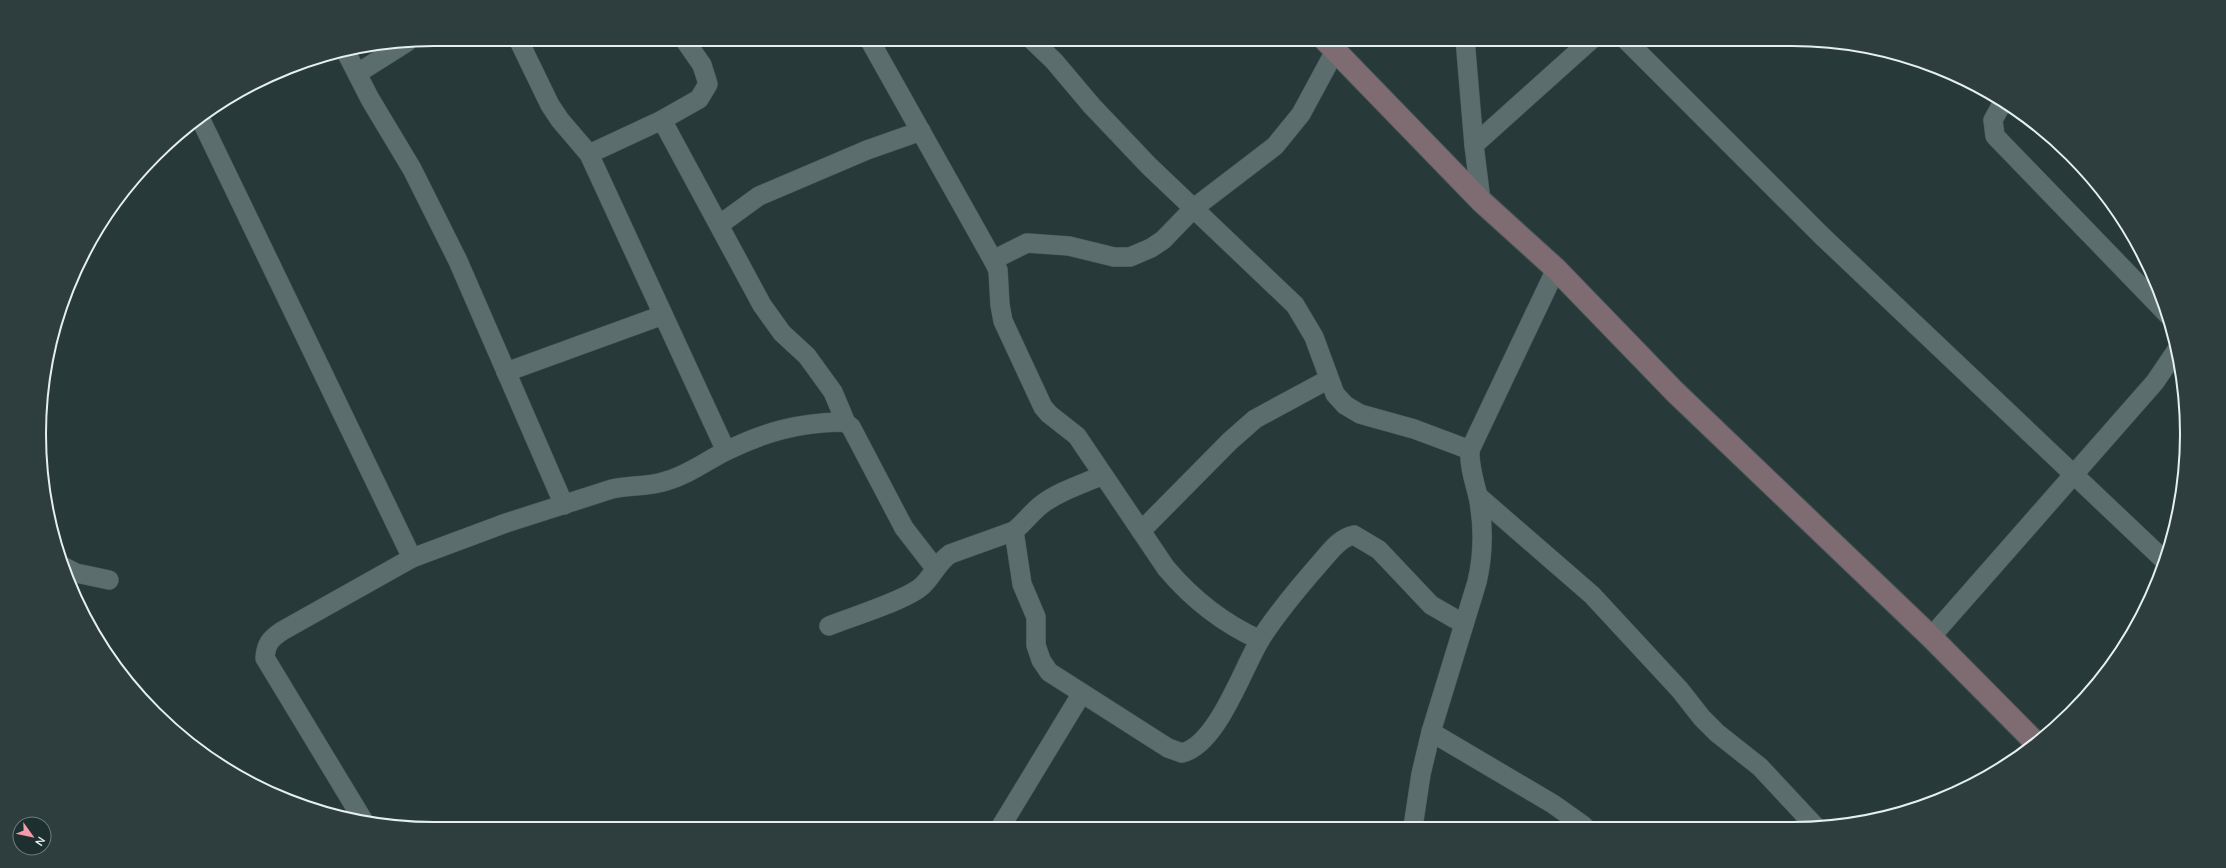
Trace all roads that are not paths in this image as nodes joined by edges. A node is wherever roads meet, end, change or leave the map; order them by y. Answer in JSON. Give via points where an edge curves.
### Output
{"nodes":[{"id":1,"x":521,"y":46,"type":"edge"},
{"id":2,"x":689,"y":46,"type":"edge"},
{"id":3,"x":873,"y":46,"type":"edge"},
{"id":4,"x":1038,"y":46,"type":"edge"},
{"id":5,"x":1329,"y":46,"type":"edge"},
{"id":6,"x":1330,"y":46,"type":"edge"},
{"id":7,"x":1466,"y":46,"type":"edge"},
{"id":8,"x":1584,"y":46,"type":"edge"},
{"id":9,"x":1632,"y":46,"type":"edge"},
{"id":10,"x":398,"y":48,"type":"edge"},
{"id":11,"x":348,"y":55,"type":"edge"},
{"id":12,"x":358,"y":73,"type":"junction"},
{"id":13,"x":2000,"y":107,"type":"edge"},
{"id":14,"x":662,"y":120,"type":"junction"},
{"id":15,"x":202,"y":123,"type":"edge"},
{"id":16,"x":921,"y":131,"type":"junction"},
{"id":17,"x":1474,"y":145,"type":"junction"},
{"id":18,"x":590,"y":154,"type":"junction"},
{"id":19,"x":1481,"y":201,"type":"junction"},
{"id":20,"x":1194,"y":208,"type":"junction"},
{"id":21,"x":719,"y":225,"type":"junction"},
{"id":22,"x":993,"y":260,"type":"junction"},
{"id":23,"x":1556,"y":269,"type":"junction"},
{"id":24,"x":2157,"y":303,"type":"edge"},
{"id":25,"x":663,"y":315,"type":"junction"},
{"id":26,"x":2173,"y":356,"type":"edge"},
{"id":27,"x":506,"y":372,"type":"junction"},
{"id":28,"x":1329,"y":379,"type":"junction"},
{"id":29,"x":846,"y":423,"type":"junction"},
{"id":30,"x":1470,"y":450,"type":"junction"},
{"id":31,"x":726,"y":451,"type":"junction"},
{"id":32,"x":2074,"y":473,"type":"junction"},
{"id":33,"x":1103,"y":475,"type":"junction"},
{"id":34,"x":1478,"y":496,"type":"junction"},
{"id":35,"x":564,"y":505,"type":"junction"},
{"id":36,"x":1014,"y":531,"type":"junction"},
{"id":37,"x":1141,"y":531,"type":"junction"},
{"id":38,"x":2160,"y":557,"type":"edge"},
{"id":39,"x":412,"y":558,"type":"junction"},
{"id":40,"x":935,"y":568,"type":"junction"},
{"id":41,"x":72,"y":571,"type":"edge"},
{"id":42,"x":109,"y":580,"type":"dead end"},
{"id":43,"x":1464,"y":624,"type":"junction"},
{"id":44,"x":829,"y":626,"type":"dead end"},
{"id":45,"x":1931,"y":637,"type":"junction"},
{"id":46,"x":1260,"y":640,"type":"junction"},
{"id":47,"x":1082,"y":693,"type":"junction"},
{"id":48,"x":1431,"y":732,"type":"junction"},
{"id":49,"x":2032,"y":739,"type":"edge"},
{"id":50,"x":360,"y":815,"type":"edge"},
{"id":51,"x":1811,"y":821,"type":"edge"},
{"id":52,"x":1004,"y":822,"type":"edge"},
{"id":53,"x":1414,"y":822,"type":"edge"},
{"id":54,"x":1578,"y":822,"type":"edge"}],
"edges":[{"from":1,"to":18,"type":"street","via":[[550,105]]},
{"from":2,"to":14,"type":"street","via":[[702,65],[708,84],[699,99]]},
{"from":3,"to":16,"type":"street"},
{"from":4,"to":20,"type":"street","via":[[1144,161]]},
{"from":5,"to":20,"type":"street","via":[[1300,114],[1280,141]]},
{"from":6,"to":19,"type":"street"},
{"from":7,"to":17,"type":"street"},
{"from":8,"to":17,"type":"street"},
{"from":9,"to":32,"type":"street","via":[[1822,236]]},
{"from":10,"to":12,"type":"street"},
{"from":11,"to":12,"type":"street"},
{"from":12,"to":27,"type":"street","via":[[370,99],[412,169],[454,254]]},
{"from":13,"to":24,"type":"street","via":[[1993,120],[1995,136]]},
{"from":14,"to":18,"type":"street"},
{"from":14,"to":21,"type":"street"},
{"from":15,"to":39,"type":"street"},
{"from":16,"to":21,"type":"street","via":[[868,150],[760,196]]},
{"from":16,"to":22,"type":"street"},
{"from":17,"to":19,"type":"street"},
{"from":18,"to":25,"type":"street"},
{"from":19,"to":23,"type":"street"},
{"from":20,"to":22,"type":"street","via":[[1163,240],[1142,254],[1114,257],[1069,246],[1027,243]]},
{"from":20,"to":28,"type":"street","via":[[1295,305],[1314,337]]},
{"from":21,"to":29,"type":"street","via":[[762,305],[782,332],[808,356],[833,392]]},
{"from":22,"to":33,"type":"street","via":[[998,270],[1003,321],[1044,407],[1049,414],[1072,430]]},
{"from":23,"to":30,"type":"street"},
{"from":23,"to":45,"type":"street","via":[[1675,392]]},
{"from":25,"to":27,"type":"street"},
{"from":25,"to":31,"type":"street"},
{"from":26,"to":32,"type":"street","via":[[2156,382]]},
{"from":27,"to":35,"type":"street"},
{"from":28,"to":30,"type":"street","via":[[1335,394],[1345,405],[1360,414],[1414,429]]},
{"from":28,"to":37,"type":"street","via":[[1255,419],[1230,440]]},
{"from":29,"to":31,"type":"street","via":[[825,422],[788,427]]},
{"from":29,"to":40,"type":"street","via":[[851,427],[904,528]]},
{"from":30,"to":34,"type":"street","via":[[1469,464]]},
{"from":31,"to":35,"type":"street","via":[[665,482],[629,485]]},
{"from":32,"to":38,"type":"street"},
{"from":32,"to":45,"type":"street"},
{"from":33,"to":36,"type":"street","via":[[1057,495],[1041,505]]},
{"from":33,"to":37,"type":"street"},
{"from":34,"to":43,"type":"street","via":[[1484,539],[1483,558]]},
{"from":34,"to":51,"type":"street","via":[[1592,595],[1680,690],[1702,718],[1760,767]]},
{"from":35,"to":39,"type":"street","via":[[506,523]]},
{"from":36,"to":40,"type":"street","via":[[950,554]]},
{"from":36,"to":47,"type":"street","via":[[1022,584],[1036,617],[1036,645],[1041,660],[1049,672]]},
{"from":37,"to":46,"type":"street","via":[[1166,568],[1197,602],[1224,622]]},
{"from":39,"to":50,"type":"street","via":[[282,631],[266,645],[265,658]]},
{"from":40,"to":44,"type":"street","via":[[922,586],[909,595]]},
{"from":41,"to":42,"type":"street"},
{"from":43,"to":46,"type":"street","via":[[1431,605],[1379,550],[1354,535],[1347,536],[1336,544]]},
{"from":43,"to":48,"type":"street"},
{"from":45,"to":49,"type":"street"},
{"from":46,"to":47,"type":"street","via":[[1219,719],[1200,745],[1190,751],[1182,753],[1168,748]]},
{"from":47,"to":52,"type":"street"},
{"from":48,"to":53,"type":"street"},
{"from":48,"to":54,"type":"street","via":[[1553,804]]}]}
